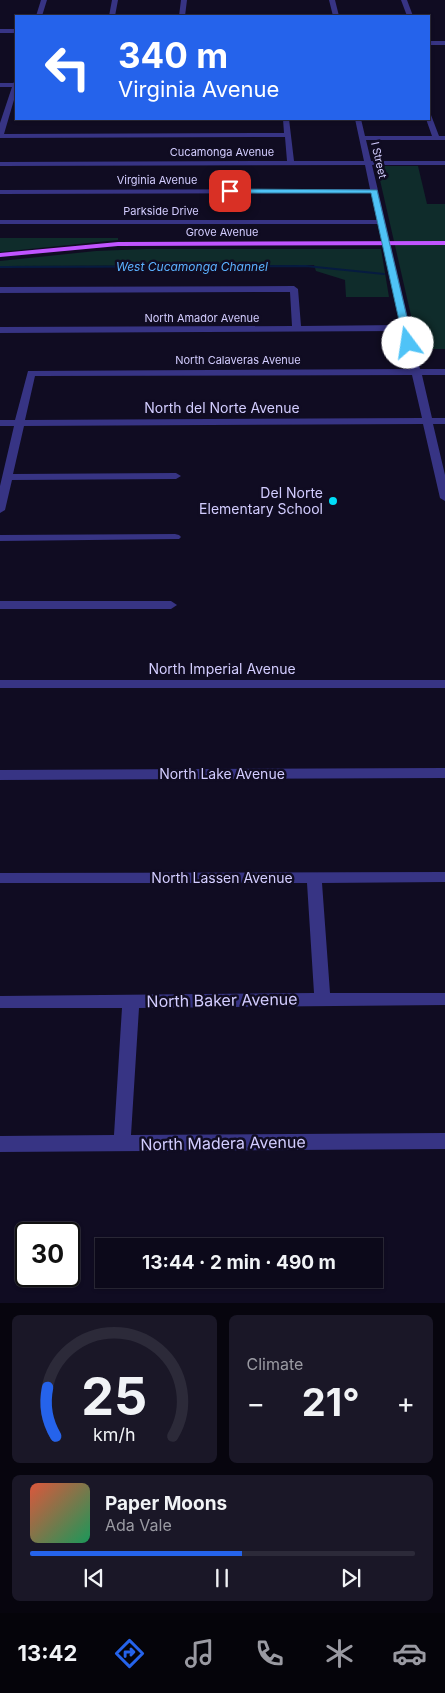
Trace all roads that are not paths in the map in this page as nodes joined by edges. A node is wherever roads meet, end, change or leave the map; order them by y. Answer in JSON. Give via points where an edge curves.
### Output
{"nodes":[{"id":1,"x":44,"y":0,"type":"edge"},
{"id":2,"x":115,"y":0,"type":"edge"},
{"id":3,"x":184,"y":0,"type":"edge"},
{"id":4,"x":332,"y":0,"type":"edge"},
{"id":5,"x":404,"y":0,"type":"edge"},
{"id":6,"x":39,"y":15,"type":"edge"},
{"id":7,"x":112,"y":15,"type":"edge"},
{"id":8,"x":182,"y":15,"type":"edge"},
{"id":9,"x":336,"y":15,"type":"edge"},
{"id":10,"x":410,"y":15,"type":"edge"},
{"id":11,"x":0,"y":31,"type":"edge"},
{"id":12,"x":15,"y":31,"type":"edge"},
{"id":13,"x":430,"y":43,"type":"edge"},
{"id":14,"x":445,"y":43,"type":"edge"},
{"id":15,"x":15,"y":84,"type":"edge"},
{"id":16,"x":0,"y":85,"type":"edge"},
{"id":17,"x":15,"y":86,"type":"edge"},
{"id":18,"x":4,"y":111,"type":"edge"},
{"id":19,"x":430,"y":119,"type":"edge"},
{"id":20,"x":286,"y":120,"type":"edge"},
{"id":21,"x":358,"y":120,"type":"edge"},
{"id":22,"x":0,"y":135,"type":"edge"},
{"id":23,"x":288,"y":135,"type":"junction"},
{"id":24,"x":362,"y":138,"type":"junction"},
{"id":25,"x":436,"y":138,"type":"junction"},
{"id":26,"x":445,"y":138,"type":"edge"},
{"id":27,"x":368,"y":163,"type":"junction"},
{"id":28,"x":445,"y":163,"type":"edge"},
{"id":29,"x":0,"y":164,"type":"edge"},
{"id":30,"x":291,"y":164,"type":"junction"},
{"id":31,"x":374,"y":191,"type":"junction"},
{"id":32,"x":0,"y":192,"type":"edge"},
{"id":33,"x":0,"y":222,"type":"edge"},
{"id":34,"x":382,"y":222,"type":"junction"},
{"id":35,"x":387,"y":243,"type":"junction"},
{"id":36,"x":445,"y":243,"type":"edge"},
{"id":37,"x":0,"y":255,"type":"edge"},
{"id":38,"x":0,"y":290,"type":"edge"},
{"id":39,"x":404,"y":328,"type":"junction"},
{"id":40,"x":297,"y":329,"type":"junction"},
{"id":41,"x":0,"y":330,"type":"edge"},
{"id":42,"x":416,"y":372,"type":"junction"},
{"id":43,"x":445,"y":372,"type":"edge"},
{"id":44,"x":427,"y":421,"type":"junction"},
{"id":45,"x":445,"y":421,"type":"edge"},
{"id":46,"x":20,"y":422,"type":"junction"},
{"id":47,"x":0,"y":423,"type":"edge"},
{"id":48,"x":176,"y":476,"type":"dead end"},
{"id":49,"x":443,"y":476,"type":"edge"},
{"id":50,"x":7,"y":477,"type":"junction"},
{"id":51,"x":445,"y":498,"type":"edge"},
{"id":52,"x":0,"y":510,"type":"edge"},
{"id":53,"x":175,"y":537,"type":"dead end"},
{"id":54,"x":0,"y":538,"type":"edge"},
{"id":55,"x":0,"y":605,"type":"edge"},
{"id":56,"x":171,"y":605,"type":"dead end"},
{"id":57,"x":0,"y":684,"type":"edge"},
{"id":58,"x":445,"y":684,"type":"edge"},
{"id":59,"x":445,"y":773,"type":"edge"},
{"id":60,"x":0,"y":775,"type":"edge"},
{"id":61,"x":314,"y":877,"type":"junction"},
{"id":62,"x":445,"y":877,"type":"edge"},
{"id":63,"x":0,"y":878,"type":"edge"},
{"id":64,"x":322,"y":998,"type":"junction"},
{"id":65,"x":445,"y":999,"type":"edge"},
{"id":66,"x":130,"y":1001,"type":"junction"},
{"id":67,"x":0,"y":1002,"type":"edge"},
{"id":68,"x":445,"y":1141,"type":"edge"},
{"id":69,"x":0,"y":1144,"type":"edge"},
{"id":70,"x":122,"y":1144,"type":"junction"}],
"edges":[{"from":1,"to":6,"type":"street"},
{"from":2,"to":7,"type":"street"},
{"from":3,"to":8,"type":"street"},
{"from":4,"to":9,"type":"street"},
{"from":5,"to":10,"type":"street"},
{"from":11,"to":12,"type":"street"},
{"from":13,"to":14,"type":"street"},
{"from":15,"to":16,"type":"street"},
{"from":17,"to":18,"type":"street"},
{"from":18,"to":22,"type":"street"},
{"from":19,"to":25,"type":"street"},
{"from":20,"to":23,"type":"street"},
{"from":21,"to":24,"type":"street","name":"I Street"},
{"from":22,"to":23,"type":"street"},
{"from":23,"to":30,"type":"street"},
{"from":24,"to":25,"type":"street"},
{"from":24,"to":27,"type":"street","name":"I Street"},
{"from":25,"to":26,"type":"street"},
{"from":27,"to":28,"type":"street","name":"Cucamonga Avenue"},
{"from":27,"to":30,"type":"street","name":"Cucamonga Avenue"},
{"from":27,"to":31,"type":"street","name":"I Street"},
{"from":29,"to":30,"type":"street","name":"Cucamonga Avenue"},
{"from":31,"to":32,"type":"street","name":"Virginia Avenue"},
{"from":31,"to":34,"type":"street","name":"I Street"},
{"from":33,"to":34,"type":"street","name":"Parkside Drive"},
{"from":34,"to":35,"type":"street","name":"I Street"},
{"from":35,"to":36,"type":"main road","name":"Grove Avenue"},
{"from":35,"to":37,"type":"main road","name":"Grove Avenue","via":[[118,244]]},
{"from":35,"to":39,"type":"street","name":"I Street"},
{"from":38,"to":40,"type":"street","via":[[294,289]]},
{"from":39,"to":40,"type":"street","name":"North Amador Avenue"},
{"from":39,"to":42,"type":"street","name":"I Street"},
{"from":40,"to":41,"type":"street","name":"North Amador Avenue"},
{"from":42,"to":43,"type":"street","name":"North Calaveras Avenue"},
{"from":42,"to":44,"type":"street","name":"I Street"},
{"from":42,"to":46,"type":"street","name":"North Calaveras Avenue","via":[[31,373]]},
{"from":44,"to":45,"type":"street","name":"North del Norte Avenue"},
{"from":44,"to":46,"type":"street","name":"North del Norte Avenue"},
{"from":44,"to":49,"type":"street","name":"I Street"},
{"from":46,"to":47,"type":"street","name":"North del Norte Avenue"},
{"from":46,"to":50,"type":"street"},
{"from":48,"to":50,"type":"street"},
{"from":49,"to":51,"type":"street","name":"I Street"},
{"from":50,"to":52,"type":"street"},
{"from":53,"to":54,"type":"street"},
{"from":55,"to":56,"type":"street"},
{"from":57,"to":58,"type":"street","name":"North Imperial Avenue"},
{"from":59,"to":60,"type":"street","name":"North Lake Avenue"},
{"from":61,"to":62,"type":"street","name":"North Lassen Avenue"},
{"from":61,"to":63,"type":"street","name":"North Lassen Avenue"},
{"from":61,"to":64,"type":"street"},
{"from":64,"to":65,"type":"street","name":"North Baker Avenue"},
{"from":64,"to":66,"type":"street","name":"North Baker Avenue"},
{"from":66,"to":67,"type":"street","name":"North Baker Avenue"},
{"from":66,"to":70,"type":"street"},
{"from":68,"to":70,"type":"street","name":"North Madera Avenue"},
{"from":69,"to":70,"type":"street","name":"North Madera Avenue"}]}
